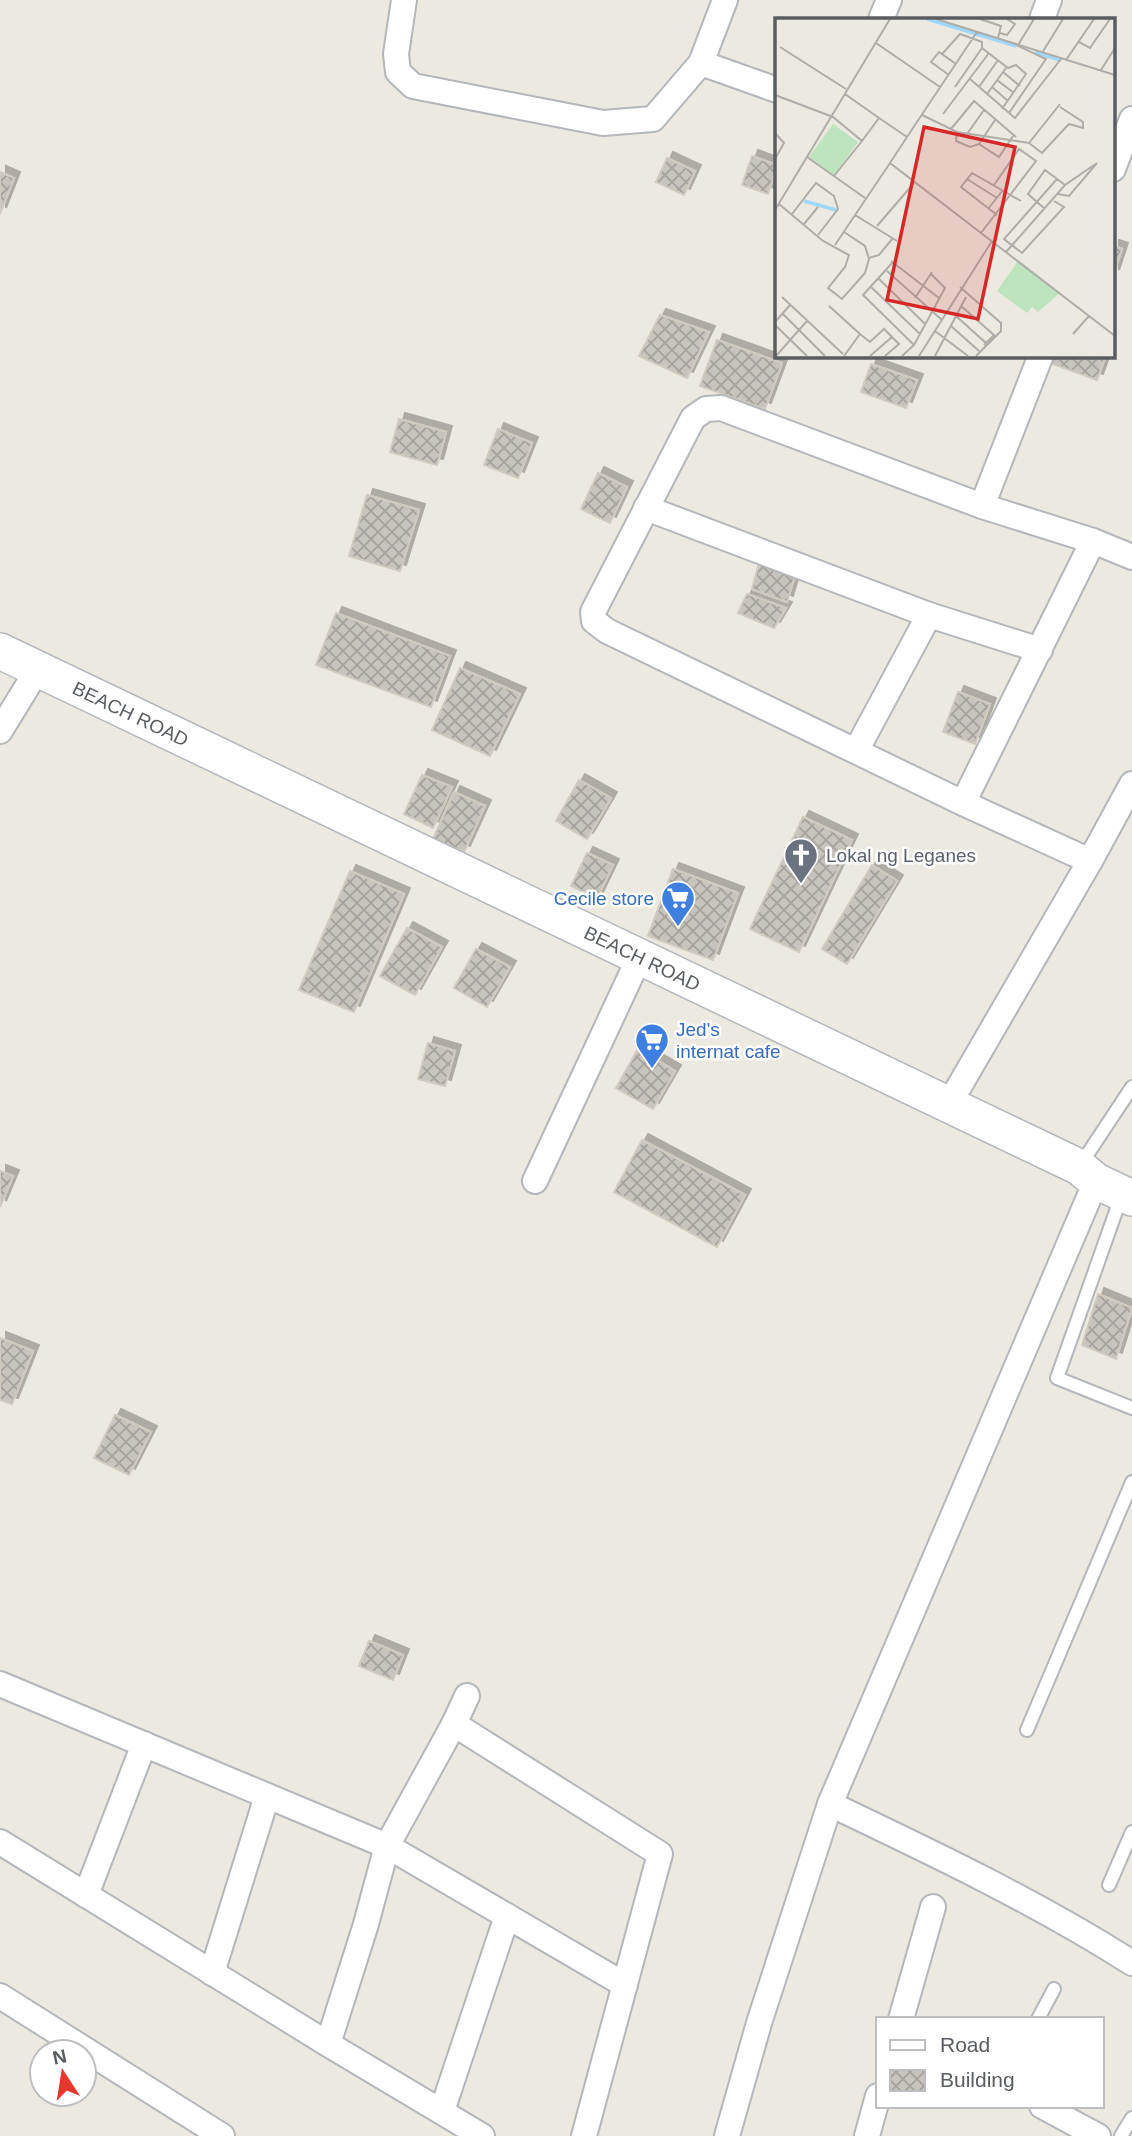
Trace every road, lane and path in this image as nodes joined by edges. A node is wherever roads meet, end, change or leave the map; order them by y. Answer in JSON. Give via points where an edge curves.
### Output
{"nodes":[{"id":1,"x":404,"y":0,"type":"edge"},
{"id":2,"x":725,"y":0,"type":"edge"},
{"id":3,"x":889,"y":0,"type":"edge"},
{"id":4,"x":1049,"y":0,"type":"edge"},
{"id":5,"x":881,"y":18,"type":"edge"},
{"id":6,"x":1042,"y":18,"type":"edge"},
{"id":7,"x":701,"y":63,"type":"junction"},
{"id":8,"x":775,"y":89,"type":"edge"},
{"id":9,"x":1132,"y":119,"type":"edge"},
{"id":10,"x":1114,"y":166,"type":"edge"},
{"id":11,"x":1040,"y":357,"type":"edge"},
{"id":12,"x":982,"y":506,"type":"junction"},
{"id":13,"x":646,"y":508,"type":"junction"},
{"id":14,"x":1093,"y":541,"type":"junction"},
{"id":15,"x":1132,"y":557,"type":"edge"},
{"id":16,"x":929,"y":615,"type":"junction"},
{"id":17,"x":1040,"y":650,"type":"junction"},
{"id":18,"x":0,"y":651,"type":"edge"},
{"id":19,"x":38,"y":669,"type":"junction"},
{"id":20,"x":0,"y":731,"type":"edge"},
{"id":21,"x":856,"y":751,"type":"junction"},
{"id":22,"x":1132,"y":784,"type":"edge"},
{"id":23,"x":963,"y":803,"type":"junction"},
{"id":24,"x":1090,"y":861,"type":"junction"},
{"id":25,"x":639,"y":956,"type":"junction"},
{"id":26,"x":1132,"y":1087,"type":"edge"},
{"id":27,"x":949,"y":1104,"type":"junction"},
{"id":28,"x":535,"y":1181,"type":"dead end"},
{"id":29,"x":1108,"y":1185,"type":"edge"},
{"id":30,"x":1132,"y":1408,"type":"edge"},
{"id":31,"x":1132,"y":1482,"type":"edge"},
{"id":32,"x":0,"y":1684,"type":"edge"},
{"id":33,"x":467,"y":1696,"type":"dead end"},
{"id":34,"x":454,"y":1724,"type":"junction"},
{"id":35,"x":1027,"y":1730,"type":"dead end"},
{"id":36,"x":144,"y":1744,"type":"junction"},
{"id":37,"x":267,"y":1796,"type":"junction"},
{"id":38,"x":830,"y":1804,"type":"junction"},
{"id":39,"x":1132,"y":1832,"type":"edge"},
{"id":40,"x":0,"y":1842,"type":"edge"},
{"id":41,"x":387,"y":1846,"type":"junction"},
{"id":42,"x":1109,"y":1885,"type":"dead end"},
{"id":43,"x":86,"y":1895,"type":"junction"},
{"id":44,"x":933,"y":1907,"type":"dead end"},
{"id":45,"x":507,"y":1916,"type":"junction"},
{"id":46,"x":1132,"y":1963,"type":"edge"},
{"id":47,"x":212,"y":1973,"type":"junction"},
{"id":48,"x":625,"y":1985,"type":"junction"},
{"id":49,"x":1054,"y":1989,"type":"dead end"},
{"id":50,"x":0,"y":1996,"type":"edge"},
{"id":51,"x":902,"y":2017,"type":"edge"},
{"id":52,"x":1039,"y":2017,"type":"edge"},
{"id":53,"x":328,"y":2044,"type":"junction"},
{"id":54,"x":876,"y":2103,"type":"edge"},
{"id":55,"x":1046,"y":2108,"type":"edge"},
{"id":56,"x":442,"y":2111,"type":"junction"},
{"id":57,"x":1132,"y":2118,"type":"edge"},
{"id":58,"x":222,"y":2136,"type":"edge"},
{"id":59,"x":482,"y":2136,"type":"edge"},
{"id":60,"x":584,"y":2136,"type":"edge"},
{"id":61,"x":727,"y":2136,"type":"edge"},
{"id":62,"x":867,"y":2136,"type":"edge"},
{"id":63,"x":1098,"y":2136,"type":"edge"},
{"id":64,"x":1121,"y":2136,"type":"edge"}],
"edges":[{"from":1,"to":7,"type":"street","via":[[396,54],[398,72],[413,86],[603,123],[653,119]]},
{"from":2,"to":7,"type":"street"},
{"from":3,"to":5,"type":"street"},
{"from":4,"to":6,"type":"street"},
{"from":7,"to":8,"type":"street"},
{"from":9,"to":10,"type":"street"},
{"from":11,"to":12,"type":"street"},
{"from":12,"to":13,"type":"street","via":[[721,408],[705,409],[693,418]]},
{"from":12,"to":14,"type":"street"},
{"from":13,"to":16,"type":"street"},
{"from":13,"to":21,"type":"street","via":[[593,612],[594,621]]},
{"from":14,"to":15,"type":"street"},
{"from":14,"to":17,"type":"street"},
{"from":16,"to":17,"type":"street"},
{"from":16,"to":21,"type":"street"},
{"from":17,"to":23,"type":"street"},
{"from":18,"to":19,"type":"main road","name":"BEACH ROAD"},
{"from":19,"to":20,"type":"street"},
{"from":19,"to":25,"type":"main road","name":"BEACH ROAD"},
{"from":21,"to":23,"type":"street"},
{"from":22,"to":24,"type":"street"},
{"from":23,"to":24,"type":"street"},
{"from":24,"to":27,"type":"street"},
{"from":25,"to":27,"type":"main road","name":"BEACH ROAD"},
{"from":25,"to":28,"type":"street"},
{"from":26,"to":29,"type":"lane"},
{"from":27,"to":29,"type":"main road","name":"BEACH ROAD"},
{"from":29,"to":30,"type":"lane","via":[[1057,1378]]},
{"from":29,"to":38,"type":"street"},
{"from":31,"to":35,"type":"lane"},
{"from":32,"to":36,"type":"street"},
{"from":33,"to":34,"type":"street"},
{"from":34,"to":41,"type":"street"},
{"from":34,"to":48,"type":"street","via":[[660,1854]]},
{"from":36,"to":37,"type":"street"},
{"from":36,"to":43,"type":"street"},
{"from":37,"to":41,"type":"street"},
{"from":37,"to":47,"type":"street"},
{"from":38,"to":46,"type":"street","via":[[963,1869]]},
{"from":38,"to":61,"type":"street"},
{"from":39,"to":42,"type":"lane"},
{"from":40,"to":43,"type":"street"},
{"from":41,"to":45,"type":"street"},
{"from":41,"to":53,"type":"street"},
{"from":43,"to":47,"type":"street"},
{"from":44,"to":51,"type":"street"},
{"from":45,"to":48,"type":"street"},
{"from":45,"to":56,"type":"street"},
{"from":47,"to":53,"type":"street"},
{"from":48,"to":60,"type":"street"},
{"from":49,"to":52,"type":"lane"},
{"from":50,"to":58,"type":"street"},
{"from":53,"to":56,"type":"street"},
{"from":54,"to":62,"type":"street"},
{"from":55,"to":63,"type":"street"},
{"from":56,"to":59,"type":"street"},
{"from":57,"to":64,"type":"lane"}]}
